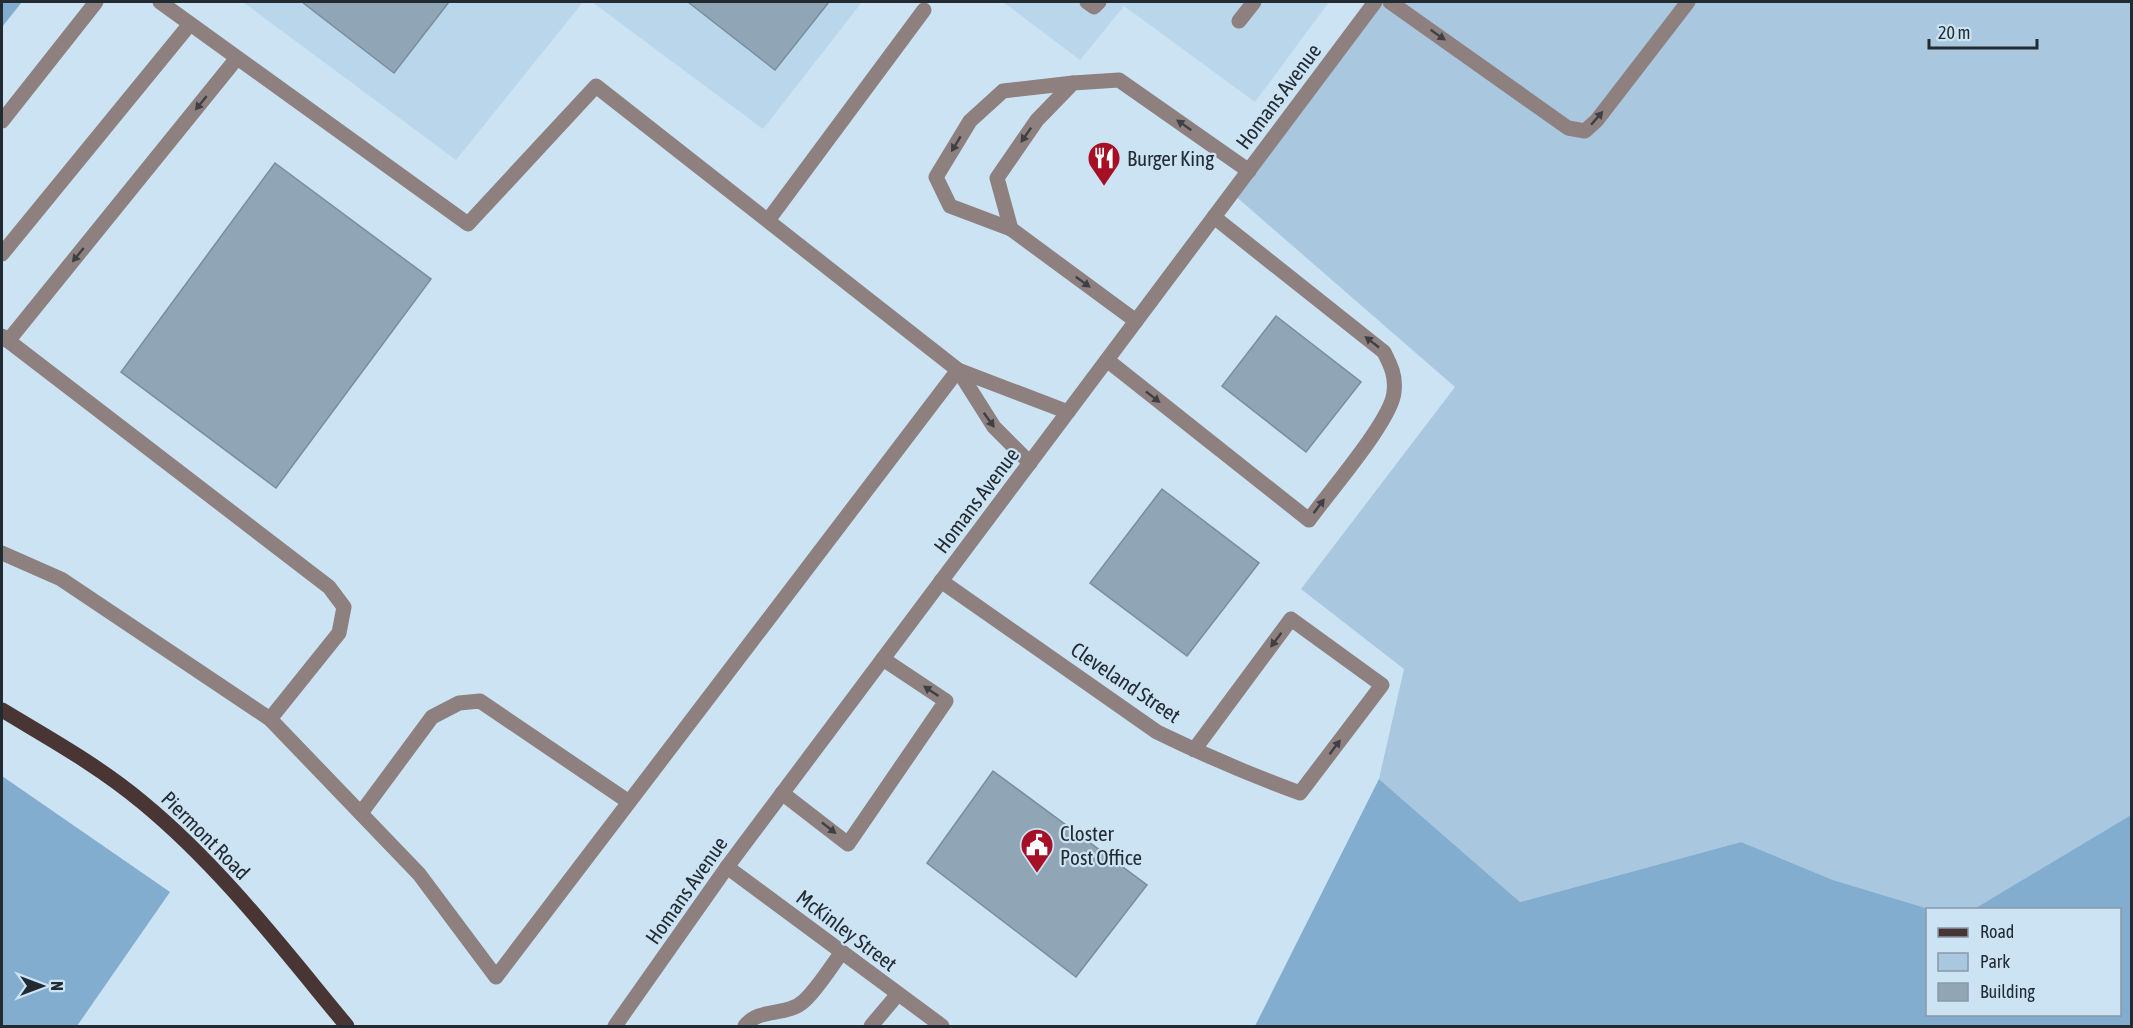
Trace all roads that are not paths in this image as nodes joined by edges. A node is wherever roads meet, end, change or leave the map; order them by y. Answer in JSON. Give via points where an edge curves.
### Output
{"nodes":[{"id":1,"x":96,"y":2,"type":"edge"},
{"id":2,"x":160,"y":2,"type":"edge"},
{"id":3,"x":1087,"y":2,"type":"edge"},
{"id":4,"x":1099,"y":2,"type":"edge"},
{"id":5,"x":1254,"y":2,"type":"edge"},
{"id":6,"x":1375,"y":2,"type":"edge"},
{"id":7,"x":1390,"y":2,"type":"edge"},
{"id":8,"x":1688,"y":2,"type":"edge"},
{"id":9,"x":924,"y":10,"type":"dead end"},
{"id":10,"x":1239,"y":21,"type":"dead end"},
{"id":11,"x":190,"y":24,"type":"junction"},
{"id":12,"x":237,"y":58,"type":"junction"},
{"id":13,"x":1073,"y":83,"type":"junction"},
{"id":14,"x":2,"y":121,"type":"edge"},
{"id":15,"x":1249,"y":171,"type":"junction"},
{"id":16,"x":1214,"y":217,"type":"junction"},
{"id":17,"x":769,"y":219,"type":"junction"},
{"id":18,"x":1011,"y":229,"type":"junction"},
{"id":19,"x":2,"y":254,"type":"edge"},
{"id":20,"x":1136,"y":321,"type":"junction"},
{"id":21,"x":5,"y":338,"type":"edge"},
{"id":22,"x":1107,"y":360,"type":"junction"},
{"id":23,"x":958,"y":370,"type":"junction"},
{"id":24,"x":1068,"y":412,"type":"junction"},
{"id":25,"x":1030,"y":463,"type":"junction"},
{"id":26,"x":2,"y":553,"type":"edge"},
{"id":27,"x":942,"y":581,"type":"junction"},
{"id":28,"x":884,"y":659,"type":"junction"},
{"id":29,"x":2,"y":710,"type":"edge"},
{"id":30,"x":270,"y":719,"type":"junction"},
{"id":31,"x":1194,"y":750,"type":"junction"},
{"id":32,"x":782,"y":792,"type":"junction"},
{"id":33,"x":629,"y":802,"type":"junction"},
{"id":34,"x":361,"y":813,"type":"junction"},
{"id":35,"x":727,"y":867,"type":"junction"},
{"id":36,"x":842,"y":952,"type":"junction"},
{"id":37,"x":898,"y":994,"type":"junction"},
{"id":38,"x":347,"y":1026,"type":"edge"},
{"id":39,"x":615,"y":1026,"type":"edge"},
{"id":40,"x":745,"y":1026,"type":"edge"},
{"id":41,"x":871,"y":1026,"type":"edge"},
{"id":42,"x":942,"y":1026,"type":"edge"}],
"edges":[{"from":1,"to":14,"type":"street"},
{"from":2,"to":11,"type":"street"},
{"from":3,"to":4,"type":"street","via":[[1094,7]]},
{"from":5,"to":10,"type":"street"},
{"from":6,"to":15,"type":"street","name":"Homans Avenue"},
{"from":7,"to":8,"type":"street","one_way":true,"via":[[1568,128],[1585,131]]},
{"from":9,"to":17,"type":"street"},
{"from":11,"to":12,"type":"street"},
{"from":11,"to":19,"type":"street"},
{"from":12,"to":17,"type":"street","via":[[468,224],[596,86]]},
{"from":12,"to":21,"type":"street","one_way":true},
{"from":15,"to":13,"type":"street","one_way":true,"via":[[1119,80]]},
{"from":13,"to":18,"type":"street","one_way":true,"via":[[1037,120],[996,178]]},
{"from":13,"to":18,"type":"street","one_way":true,"via":[[1002,91],[970,121],[936,177],[950,206]]},
{"from":15,"to":16,"type":"street","name":"Homans Avenue"},
{"from":16,"to":20,"type":"street","name":"Homans Avenue"},
{"from":22,"to":16,"type":"street","one_way":true,"via":[[1309,520],[1384,418],[1394,394],[1394,374],[1384,352]]},
{"from":17,"to":23,"type":"street"},
{"from":18,"to":20,"type":"street","one_way":true},
{"from":20,"to":22,"type":"street","name":"Homans Avenue"},
{"from":21,"to":30,"type":"street","via":[[329,587],[345,607],[339,633]]},
{"from":22,"to":24,"type":"street","name":"Homans Avenue"},
{"from":23,"to":24,"type":"street"},
{"from":23,"to":25,"type":"street","one_way":true,"via":[[994,427]]},
{"from":23,"to":33,"type":"street"},
{"from":24,"to":25,"type":"street","name":"Homans Avenue"},
{"from":25,"to":27,"type":"street","name":"Homans Avenue"},
{"from":26,"to":30,"type":"street","via":[[61,579]]},
{"from":27,"to":28,"type":"street","name":"Homans Avenue"},
{"from":27,"to":31,"type":"street","name":"Cleveland Street","via":[[1157,732]]},
{"from":28,"to":32,"type":"street","name":"Homans Avenue"},
{"from":32,"to":28,"type":"street","one_way":true,"via":[[848,844],[946,701]]},
{"from":29,"to":38,"type":"main road","name":"Piermont Road","via":[[74,752],[142,802],[214,868]]},
{"from":30,"to":34,"type":"street"},
{"from":31,"to":31,"type":"street","name":"Cleveland Street","one_way":true,"via":[[1300,793],[1382,685],[1292,619]]},
{"from":32,"to":35,"type":"street","name":"Homans Avenue"},
{"from":33,"to":34,"type":"street","via":[[480,701],[459,703],[432,717]]},
{"from":33,"to":34,"type":"street","via":[[496,977],[419,874]]},
{"from":35,"to":36,"type":"street","name":"McKinley Street"},
{"from":35,"to":39,"type":"street","name":"Homans Avenue"},
{"from":36,"to":37,"type":"street","name":"McKinley Street"},
{"from":36,"to":40,"type":"street","via":[[803,1002],[763,1013]]},
{"from":37,"to":41,"type":"street"},
{"from":37,"to":42,"type":"street","name":"McKinley Street"}]}
